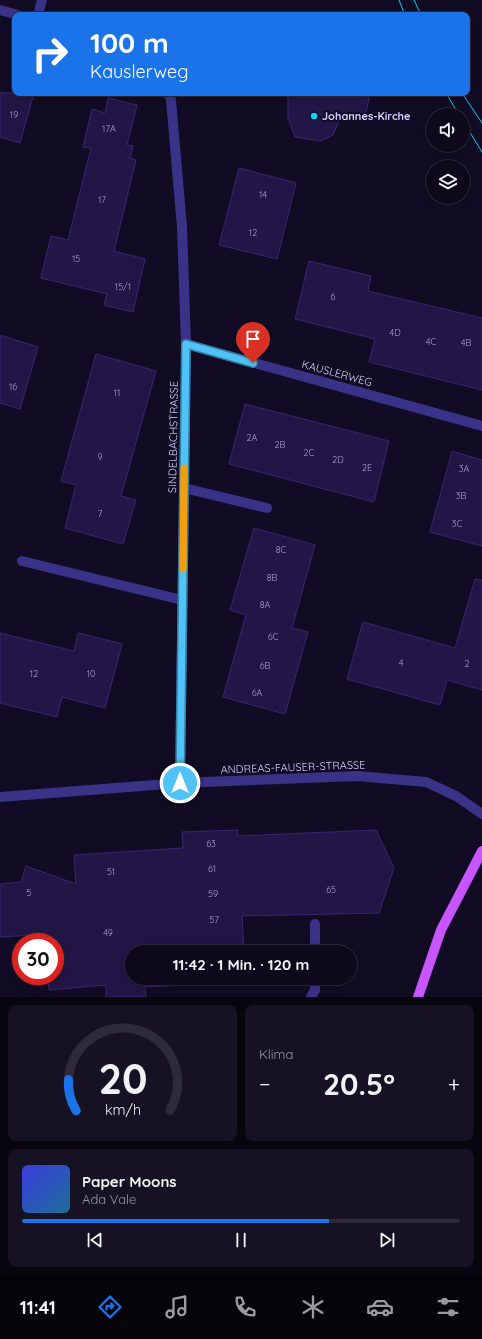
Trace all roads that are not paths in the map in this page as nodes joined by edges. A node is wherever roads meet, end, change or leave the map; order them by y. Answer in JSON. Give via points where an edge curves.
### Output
{"nodes":[{"id":1,"x":42,"y":0,"type":"edge"},
{"id":2,"x":0,"y":10,"type":"edge"},
{"id":3,"x":39,"y":12,"type":"edge"},
{"id":4,"x":12,"y":13,"type":"edge"},
{"id":5,"x":169,"y":96,"type":"edge"},
{"id":6,"x":186,"y":344,"type":"junction"},
{"id":7,"x":482,"y":426,"type":"edge"},
{"id":8,"x":184,"y":488,"type":"junction"},
{"id":9,"x":267,"y":508,"type":"dead end"},
{"id":10,"x":22,"y":561,"type":"dead end"},
{"id":11,"x":182,"y":600,"type":"junction"},
{"id":12,"x":180,"y":783,"type":"junction"},
{"id":13,"x":0,"y":797,"type":"edge"},
{"id":14,"x":482,"y":814,"type":"edge"},
{"id":15,"x":482,"y":851,"type":"edge"},
{"id":16,"x":315,"y":924,"type":"dead end"},
{"id":17,"x":315,"y":945,"type":"edge"},
{"id":18,"x":315,"y":985,"type":"edge"},
{"id":19,"x":311,"y":997,"type":"edge"},
{"id":20,"x":418,"y":997,"type":"edge"}],
"edges":[{"from":1,"to":3,"type":"street"},
{"from":2,"to":4,"type":"street"},
{"from":5,"to":6,"type":"street","name":"SINDELBACHSTRASSE","via":[[182,227]]},
{"from":6,"to":7,"type":"street","name":"KAUSLERWEG"},
{"from":6,"to":8,"type":"street","name":"SINDELBACHSTRASSE"},
{"from":8,"to":9,"type":"street"},
{"from":8,"to":11,"type":"street","name":"SINDELBACHSTRASSE"},
{"from":10,"to":11,"type":"street"},
{"from":11,"to":12,"type":"street","name":"SINDELBACHSTRASSE"},
{"from":12,"to":13,"type":"street","name":"ANDREAS-FAUSER-STRASSE"},
{"from":12,"to":14,"type":"street","name":"ANDREAS-FAUSER-STRASSE","via":[[357,776],[426,782],[456,796]]},
{"from":15,"to":20,"type":"main road","via":[[441,930]]},
{"from":16,"to":17,"type":"street"},
{"from":18,"to":19,"type":"street"}]}
